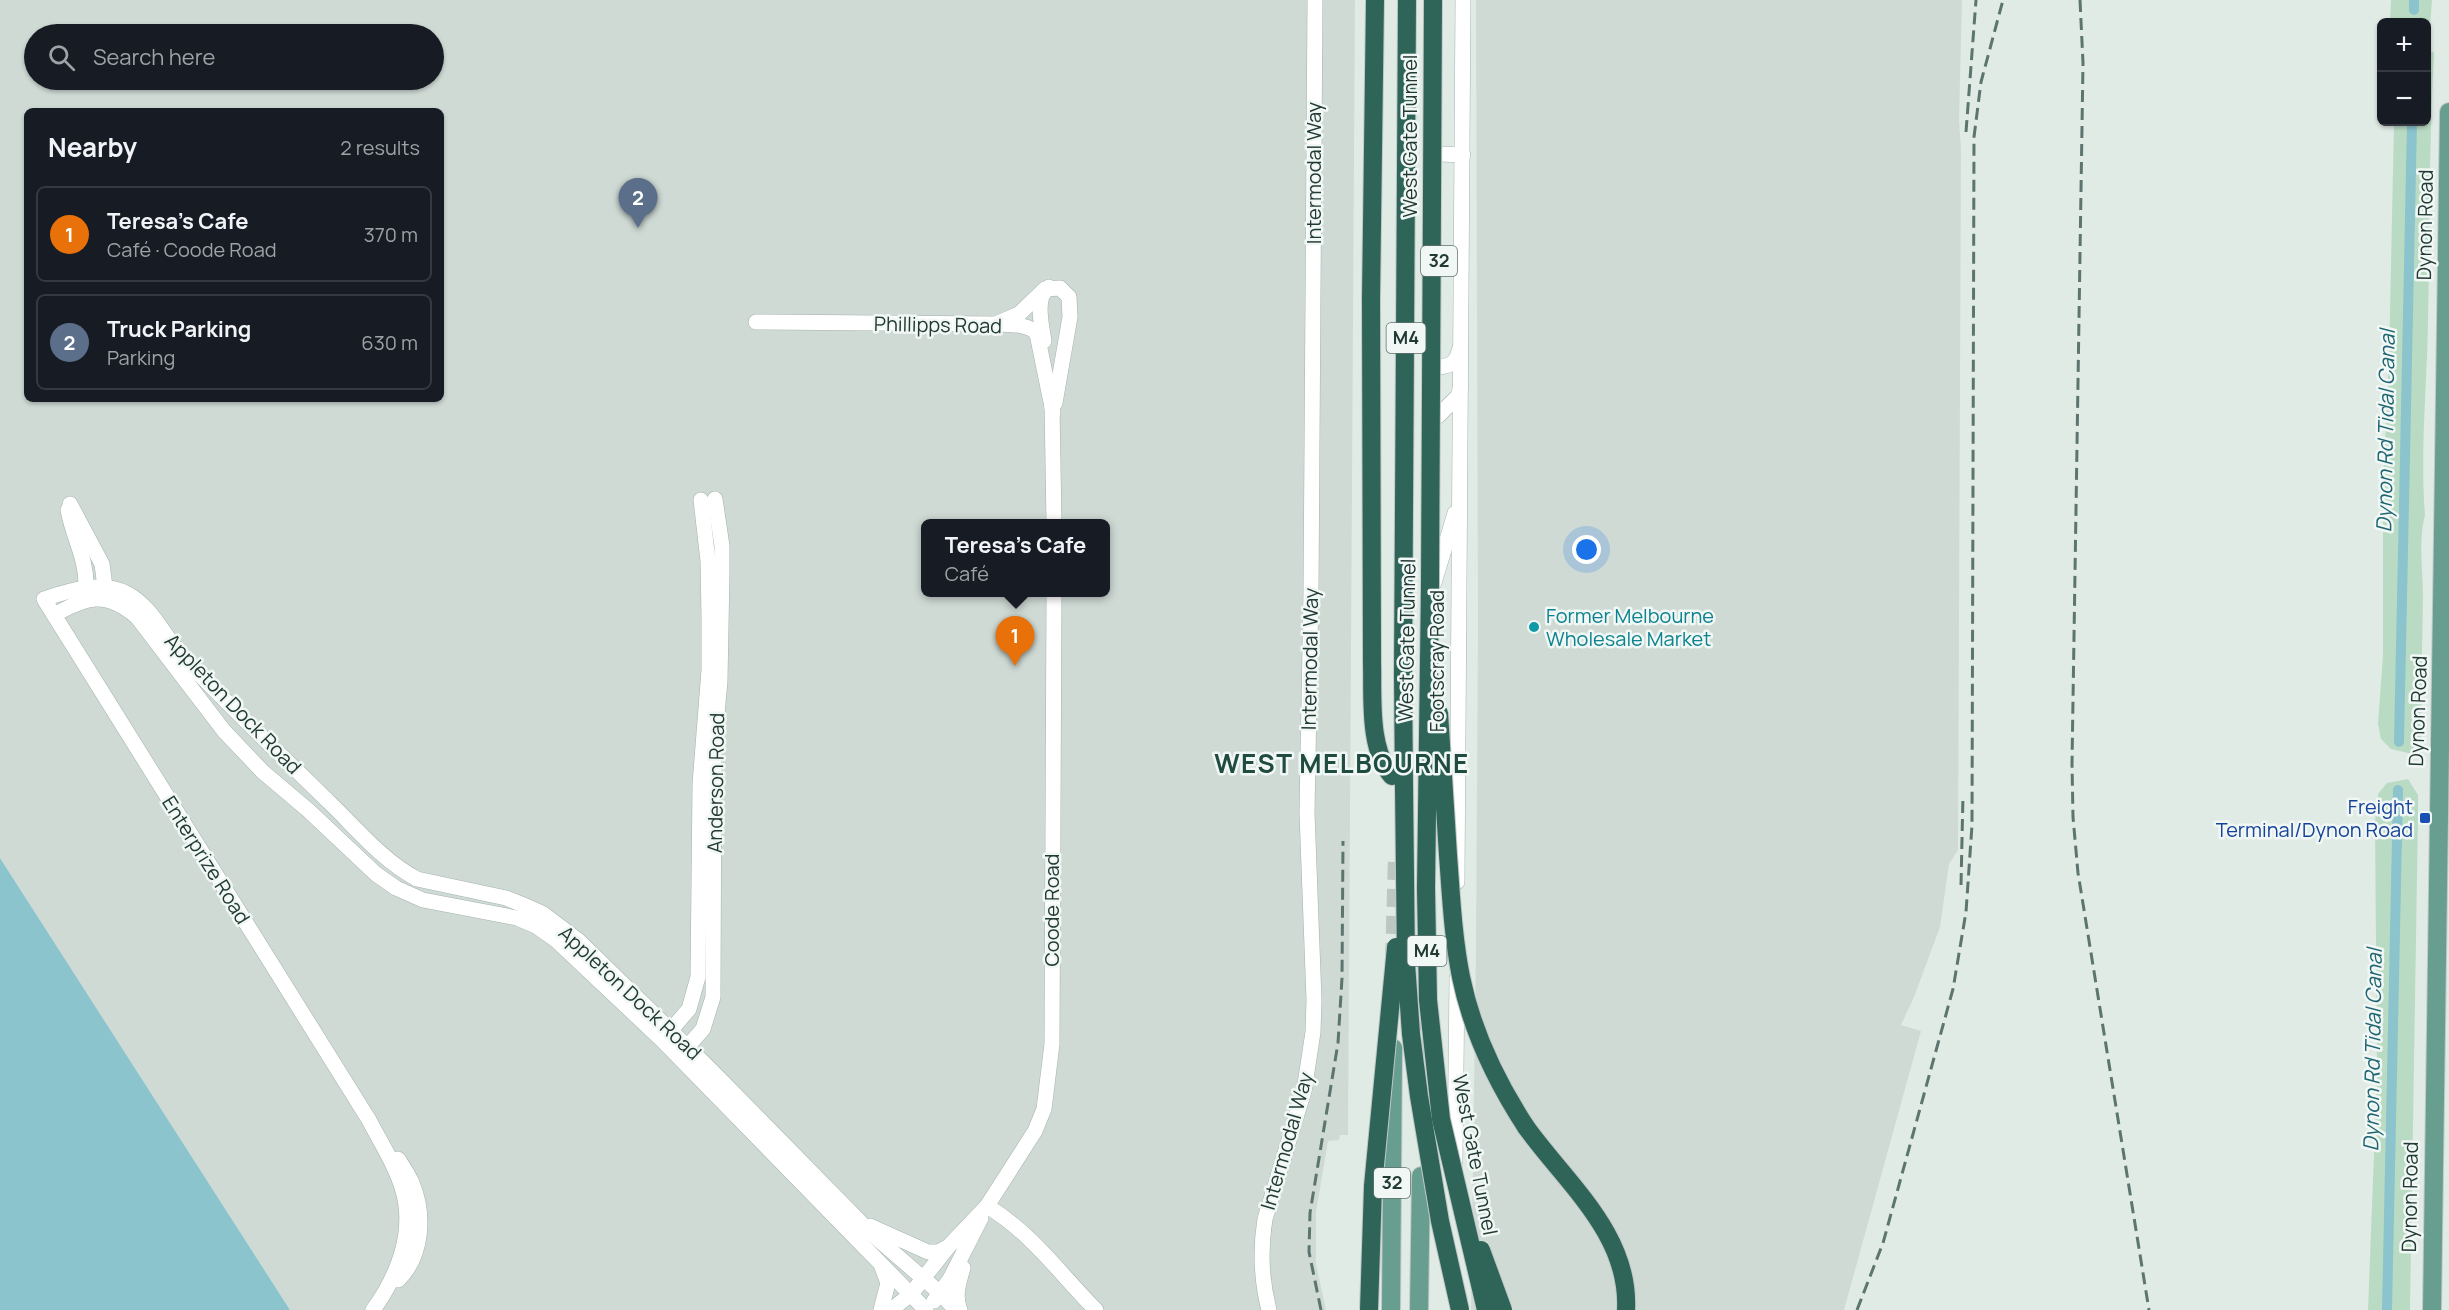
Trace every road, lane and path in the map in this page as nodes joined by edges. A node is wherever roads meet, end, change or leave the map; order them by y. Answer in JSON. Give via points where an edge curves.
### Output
{"nodes":[{"id":1,"x":1315,"y":0,"type":"edge"},
{"id":2,"x":1375,"y":0,"type":"edge"},
{"id":3,"x":1407,"y":0,"type":"edge"},
{"id":4,"x":1432,"y":0,"type":"edge"},
{"id":5,"x":1441,"y":0,"type":"edge"},
{"id":6,"x":1463,"y":0,"type":"edge"},
{"id":7,"x":2449,"y":112,"type":"edge"},
{"id":8,"x":1440,"y":154,"type":"junction"},
{"id":9,"x":1463,"y":155,"type":"junction"},
{"id":10,"x":1049,"y":288,"type":"junction"},
{"id":11,"x":756,"y":322,"type":"dead end"},
{"id":12,"x":994,"y":324,"type":"junction"},
{"id":13,"x":1462,"y":339,"type":"junction"},
{"id":14,"x":1438,"y":367,"type":"junction"},
{"id":15,"x":1462,"y":383,"type":"junction"},
{"id":16,"x":1053,"y":412,"type":"junction"},
{"id":17,"x":1438,"y":416,"type":"joint"},
{"id":18,"x":1461,"y":478,"type":"junction"},
{"id":19,"x":1054,"y":519,"type":"edge"},
{"id":20,"x":1432,"y":584,"type":"junction"},
{"id":21,"x":105,"y":587,"type":"junction"},
{"id":22,"x":86,"y":588,"type":"junction"},
{"id":23,"x":1054,"y":597,"type":"edge"},
{"id":24,"x":44,"y":599,"type":"joint"},
{"id":25,"x":54,"y":615,"type":"junction"},
{"id":26,"x":248,"y":722,"type":"junction"},
{"id":27,"x":1398,"y":781,"type":"junction"},
{"id":28,"x":323,"y":825,"type":"junction"},
{"id":29,"x":1394,"y":1023,"type":"dead end"},
{"id":30,"x":666,"y":1036,"type":"junction"},
{"id":31,"x":683,"y":1052,"type":"junction"},
{"id":32,"x":1452,"y":1169,"type":"junction"},
{"id":33,"x":1421,"y":1176,"type":"dead end"},
{"id":34,"x":1455,"y":1206,"type":"dead end"},
{"id":35,"x":986,"y":1208,"type":"junction"},
{"id":36,"x":855,"y":1216,"type":"junction"},
{"id":37,"x":976,"y":1230,"type":"junction"},
{"id":38,"x":948,"y":1247,"type":"junction"},
{"id":39,"x":881,"y":1265,"type":"junction"},
{"id":40,"x":923,"y":1278,"type":"junction"},
{"id":41,"x":940,"y":1293,"type":"junction"},
{"id":42,"x":910,"y":1294,"type":"junction"},
{"id":43,"x":373,"y":1310,"type":"edge"},
{"id":44,"x":881,"y":1310,"type":"edge"},
{"id":45,"x":891,"y":1310,"type":"edge"},
{"id":46,"x":926,"y":1310,"type":"edge"},
{"id":47,"x":958,"y":1310,"type":"edge"},
{"id":48,"x":1096,"y":1310,"type":"edge"},
{"id":49,"x":1269,"y":1310,"type":"edge"},
{"id":50,"x":1369,"y":1310,"type":"edge"},
{"id":51,"x":1391,"y":1310,"type":"edge"},
{"id":52,"x":1419,"y":1310,"type":"edge"},
{"id":53,"x":1460,"y":1310,"type":"edge"},
{"id":54,"x":1485,"y":1310,"type":"edge"},
{"id":55,"x":1503,"y":1310,"type":"edge"},
{"id":56,"x":1626,"y":1310,"type":"edge"},
{"id":57,"x":2432,"y":1310,"type":"edge"}],
"edges":[{"from":1,"to":49,"type":"street","name":"Intermodal Way","via":[[1307,813],[1313,1032],[1304,1091],[1265,1219],[1262,1266]]},
{"from":2,"to":27,"type":"highway","via":[[1371,299],[1374,718],[1381,761]]},
{"from":3,"to":27,"type":"highway","name":"West Gate Tunnel","number":"M4","bridge":true},
{"from":4,"to":20,"type":"highway","name":"West Gate Tunnel","number":"M4","bridge":true},
{"from":5,"to":8,"type":"main road","number":"32"},
{"from":6,"to":9,"type":"street","name":"Footscray Road"},
{"from":7,"to":57,"type":"main road","name":"Dynon Road"},
{"from":8,"to":9,"type":"street"},
{"from":8,"to":14,"type":"main road","number":"32"},
{"from":9,"to":13,"type":"street","name":"Footscray Road"},
{"from":10,"to":12,"type":"street","via":[[1040,291],[1019,314]]},
{"from":10,"to":16,"type":"street","via":[[1044,292],[1040,318]]},
{"from":10,"to":16,"type":"street","via":[[1065,291],[1071,311]]},
{"from":11,"to":12,"type":"street","name":"Phillipps Road"},
{"from":12,"to":16,"type":"street","name":"Phillipps Road","via":[[1036,331]]},
{"from":13,"to":14,"type":"street","name":"Footscray Road","via":[[1455,362]]},
{"from":13,"to":15,"type":"street","name":"Footscray Road"},
{"from":14,"to":17,"type":"main road","number":"32"},
{"from":15,"to":17,"type":"street","via":[[1458,396]]},
{"from":15,"to":18,"type":"street","name":"Footscray Road"},
{"from":16,"to":19,"type":"street"},
{"from":18,"to":20,"type":"street","name":"Footscray Road","via":[[1456,509]]},
{"from":18,"to":34,"type":"street","name":"Footscray Road"},
{"from":20,"to":32,"type":"highway","name":"West Gate Tunnel","number":"M4","bridge":true,"via":[[1428,979],[1433,1058]]},
{"from":20,"to":56,"type":"highway","bridge":true,"via":[[1451,899],[1466,996],[1479,1037],[1510,1103],[1545,1154],[1588,1203],[1613,1244],[1625,1288]]},
{"from":21,"to":22,"type":"street","name":"Appleton Dock Road"},
{"from":21,"to":22,"type":"street","via":[[102,564],[70,504],[71,529],[85,563]]},
{"from":21,"to":26,"type":"street","name":"Appleton Dock Road","via":[[134,598],[183,656]]},
{"from":22,"to":24,"type":"street","name":"Appleton Dock Road"},
{"from":23,"to":35,"type":"street","name":"Coode Road","via":[[1052,1032],[1048,1086],[1035,1131]]},
{"from":24,"to":25,"type":"street","name":"Enterprize Road"},
{"from":25,"to":28,"type":"street","name":"Appleton Dock Road","via":[[93,599],[106,599],[128,609],[224,731]]},
{"from":25,"to":43,"type":"street","name":"Enterprize Road","via":[[390,1159],[403,1191],[407,1216],[404,1243],[387,1291]]},
{"from":26,"to":28,"type":"street","via":[[244,729],[249,744]]},
{"from":26,"to":30,"type":"street","name":"Appleton Dock Road","via":[[366,839],[406,873],[417,879],[506,898],[542,913],[579,941]]},
{"from":27,"to":50,"type":"highway","bridge":true,"via":[[1397,935],[1373,1186]]},
{"from":27,"to":53,"type":"highway","name":"West Gate Tunnel","number":"M4","bridge":true,"via":[[1411,1034],[1440,1221]]},
{"from":28,"to":30,"type":"street","name":"Appleton Dock Road","via":[[396,888],[423,900],[494,912],[536,926]]},
{"from":29,"to":51,"type":"main road","number":"32"},
{"from":30,"to":31,"type":"street","name":"Appleton Dock Road"},
{"from":30,"to":31,"type":"street","name":"Anderson Road","via":[[689,1009],[698,976],[700,784],[709,670],[708,500],[721,538],[722,572],[714,747],[713,997],[703,1029]]},
{"from":31,"to":36,"type":"street","name":"Appleton Dock Road"},
{"from":31,"to":39,"type":"street","name":"Appleton Dock Road"},
{"from":32,"to":54,"type":"highway","name":"West Gate Tunnel","number":"M4","bridge":true},
{"from":32,"to":55,"type":"highway","bridge":true},
{"from":33,"to":52,"type":"main road","number":"32"},
{"from":35,"to":37,"type":"street","name":"Coode Road"},
{"from":35,"to":38,"type":"street","name":"Coode Road"},
{"from":35,"to":48,"type":"street","via":[[1029,1236]]},
{"from":36,"to":38,"type":"street","via":[[928,1252]]},
{"from":36,"to":40,"type":"street","name":"Appleton Dock Road"},
{"from":37,"to":41,"type":"street","name":"Coode Road"},
{"from":37,"to":47,"type":"street","via":[[959,1285]]},
{"from":38,"to":40,"type":"street","name":"Coode Road"},
{"from":39,"to":42,"type":"street","name":"Appleton Dock Road"},
{"from":39,"to":44,"type":"street","via":[[888,1283]]},
{"from":40,"to":41,"type":"street","name":"Appleton Dock Road"},
{"from":40,"to":42,"type":"street","name":"Coode Road"},
{"from":41,"to":46,"type":"street","name":"Coode Road"},
{"from":41,"to":47,"type":"street","name":"Appleton Dock Road"},
{"from":42,"to":45,"type":"street","name":"Coode Road"},
{"from":42,"to":46,"type":"street","name":"Appleton Dock Road"}]}
